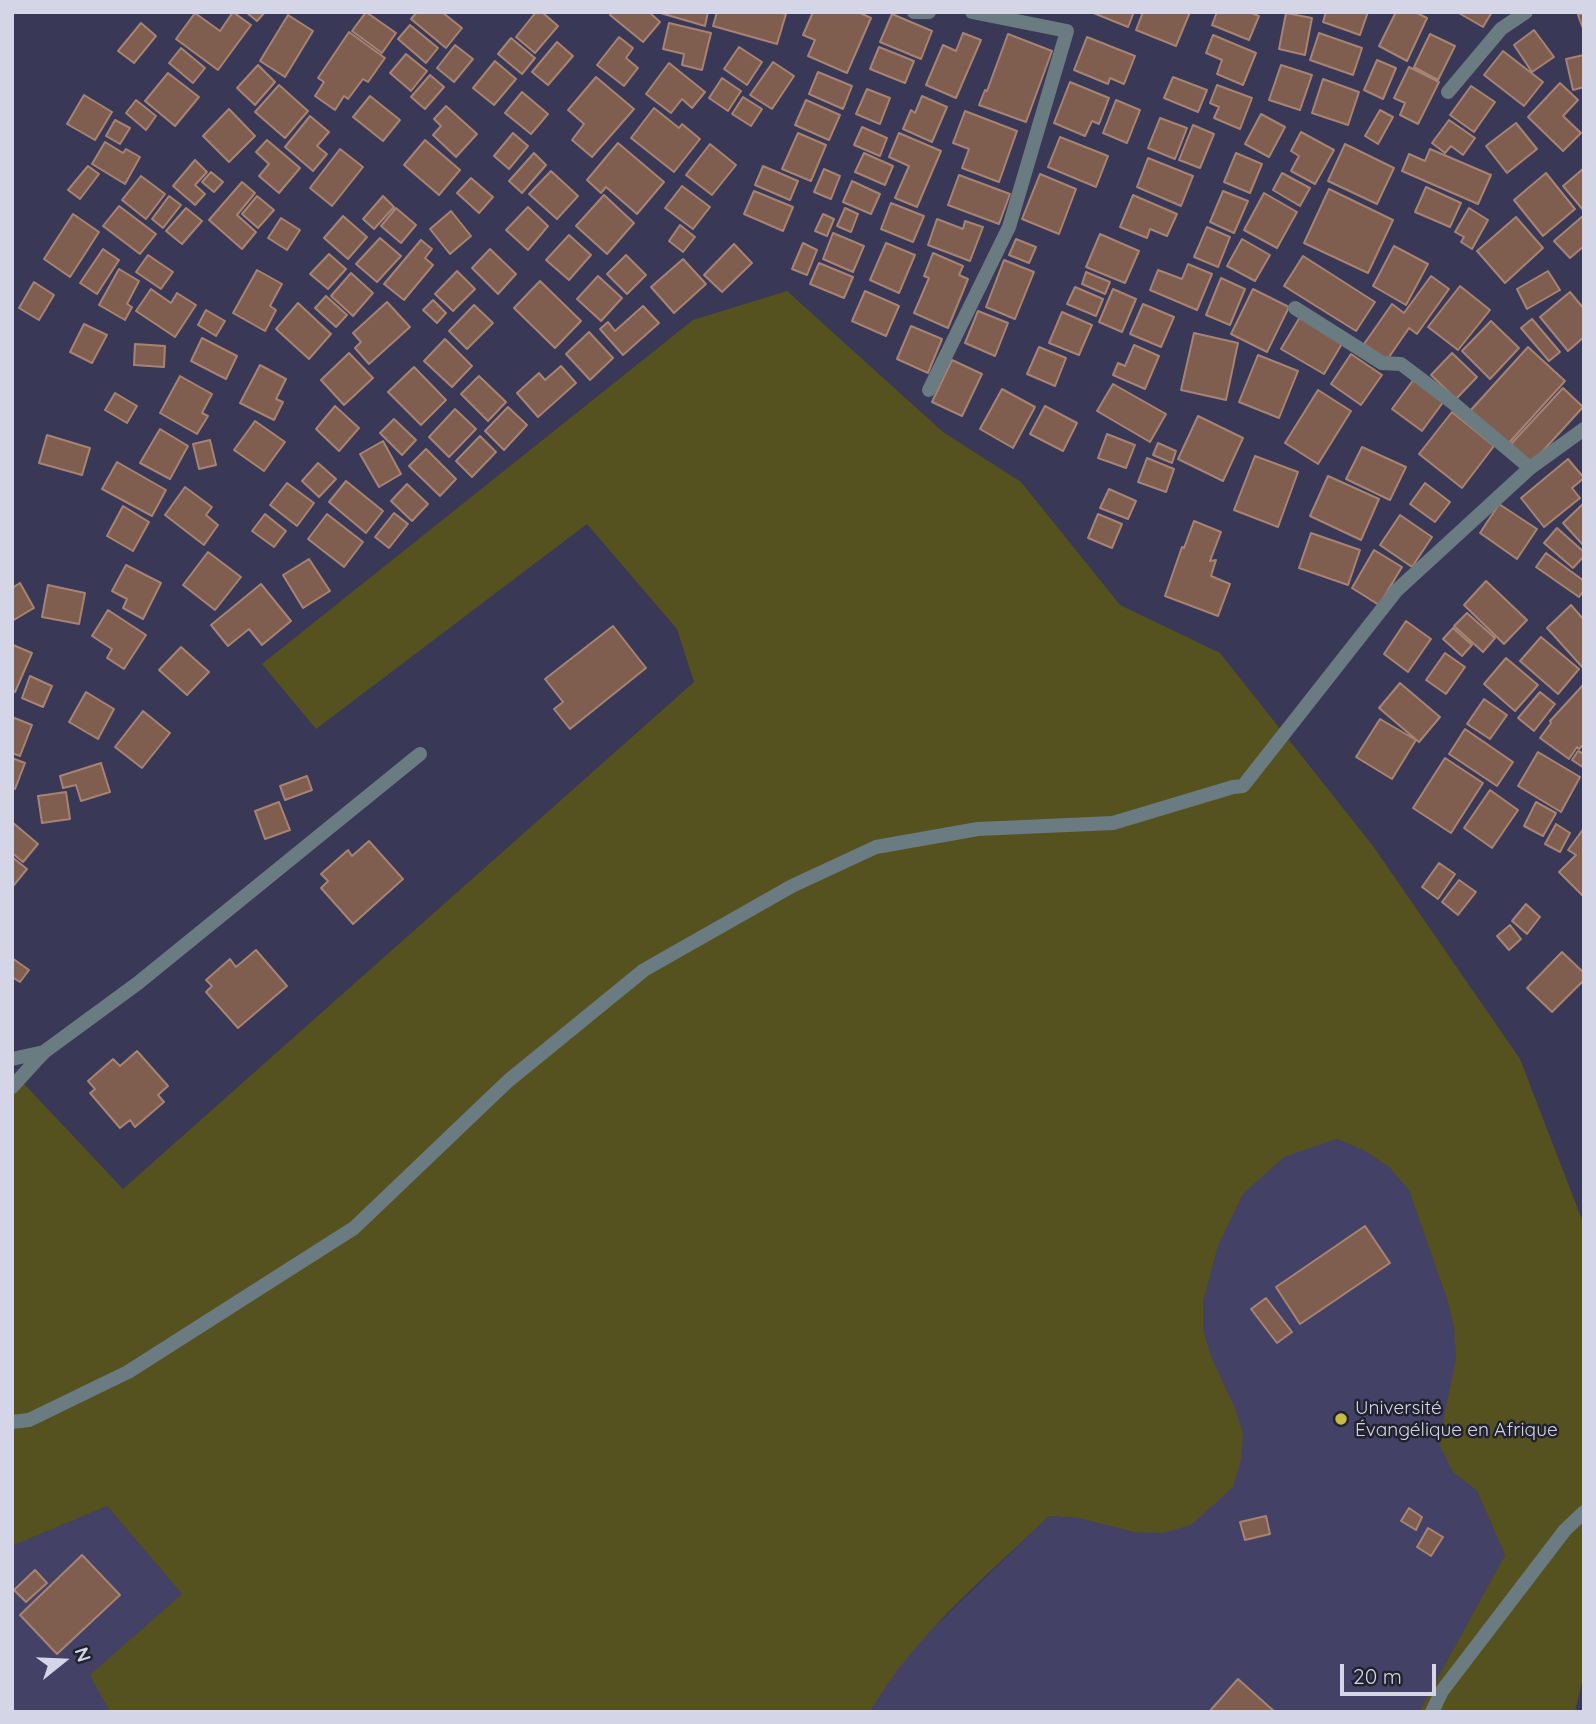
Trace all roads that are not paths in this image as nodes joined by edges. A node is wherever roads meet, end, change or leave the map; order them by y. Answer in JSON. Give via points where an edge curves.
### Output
{"nodes":[{"id":1,"x":914,"y":12,"type":"edge"},
{"id":2,"x":929,"y":12,"type":"edge"},
{"id":3,"x":972,"y":12,"type":"edge"},
{"id":4,"x":1526,"y":12,"type":"edge"},
{"id":5,"x":1448,"y":92,"type":"dead end"},
{"id":6,"x":1295,"y":307,"type":"dead end"},
{"id":7,"x":929,"y":390,"type":"dead end"},
{"id":8,"x":1584,"y":429,"type":"edge"},
{"id":9,"x":1530,"y":468,"type":"junction"},
{"id":10,"x":420,"y":754,"type":"dead end"},
{"id":11,"x":44,"y":1052,"type":"junction"},
{"id":12,"x":12,"y":1059,"type":"edge"},
{"id":13,"x":12,"y":1087,"type":"edge"},
{"id":14,"x":12,"y":1422,"type":"edge"},
{"id":15,"x":1584,"y":1512,"type":"edge"},
{"id":16,"x":1432,"y":1712,"type":"edge"}],
"edges":[{"from":1,"to":2,"type":"street"},
{"from":3,"to":7,"type":"street","via":[[1066,31],[1009,227]]},
{"from":4,"to":5,"type":"street","via":[[1501,29]]},
{"from":6,"to":9,"type":"street","via":[[1382,363],[1401,365]]},
{"from":8,"to":9,"type":"street"},
{"from":9,"to":14,"type":"street","via":[[1397,590],[1243,786],[1112,823],[978,829],[876,847],[792,886],[644,970],[508,1081],[354,1228],[128,1372],[29,1420]]},
{"from":10,"to":11,"type":"street","via":[[138,983]]},
{"from":11,"to":12,"type":"street"},
{"from":11,"to":13,"type":"street"},
{"from":15,"to":16,"type":"street","via":[[1565,1530],[1442,1691]]}]}
